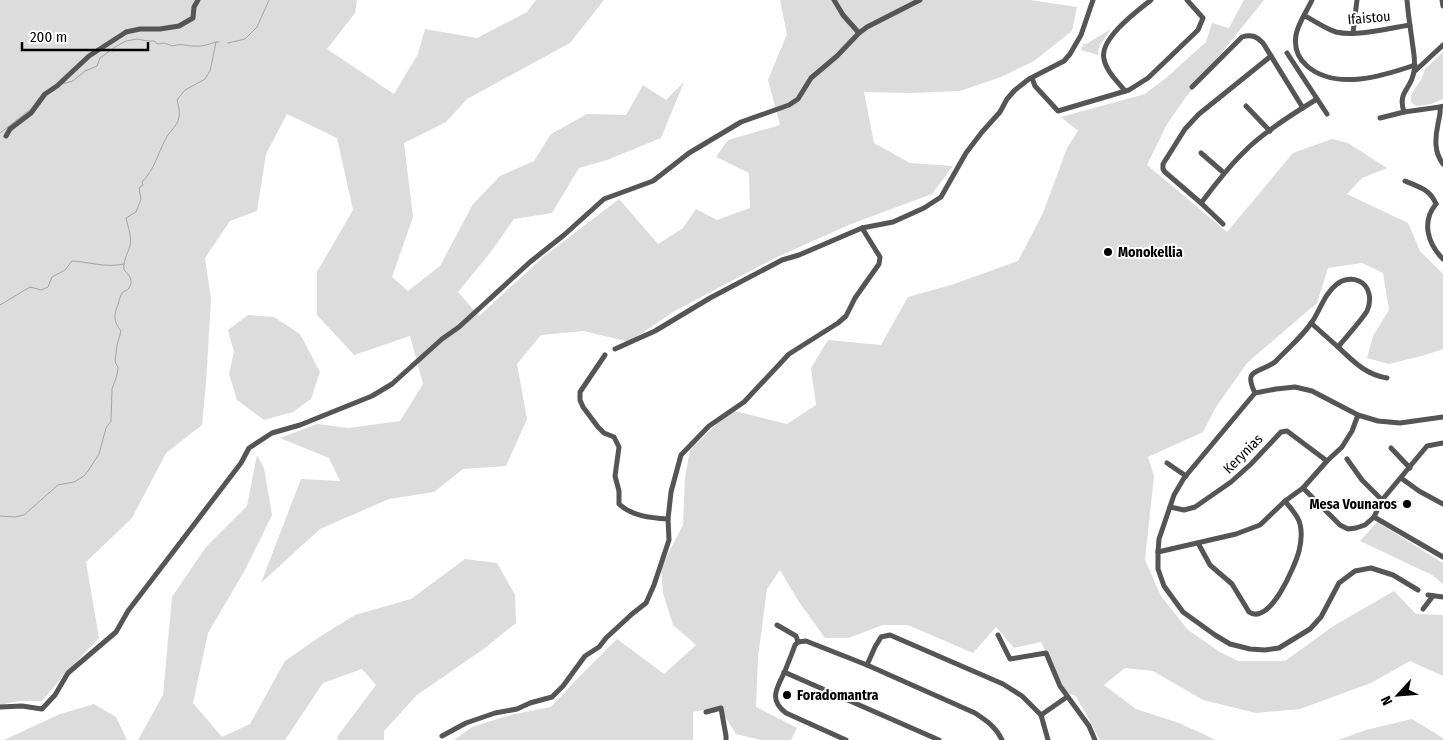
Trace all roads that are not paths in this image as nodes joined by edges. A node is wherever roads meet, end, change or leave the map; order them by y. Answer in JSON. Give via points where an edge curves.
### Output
{"nodes":[{"id":1,"x":198,"y":0,"type":"edge"},
{"id":2,"x":834,"y":0,"type":"edge"},
{"id":3,"x":920,"y":0,"type":"edge"},
{"id":4,"x":1093,"y":0,"type":"edge"},
{"id":5,"x":1151,"y":0,"type":"edge"},
{"id":6,"x":1187,"y":0,"type":"edge"},
{"id":7,"x":1312,"y":0,"type":"edge"},
{"id":8,"x":1357,"y":0,"type":"edge"},
{"id":9,"x":1407,"y":0,"type":"edge"},
{"id":10,"x":1442,"y":0,"type":"edge"},
{"id":11,"x":1443,"y":6,"type":"edge"},
{"id":12,"x":1305,"y":16,"type":"junction"},
{"id":13,"x":1410,"y":25,"type":"junction"},
{"id":14,"x":859,"y":33,"type":"junction"},
{"id":15,"x":1353,"y":33,"type":"junction"},
{"id":16,"x":1443,"y":45,"type":"edge"},
{"id":17,"x":1287,"y":53,"type":"dead end"},
{"id":18,"x":1271,"y":56,"type":"junction"},
{"id":19,"x":1300,"y":60,"type":"junction"},
{"id":20,"x":1293,"y":63,"type":"junction"},
{"id":21,"x":1415,"y":68,"type":"junction"},
{"id":22,"x":1032,"y":78,"type":"junction"},
{"id":23,"x":1192,"y":87,"type":"dead end"},
{"id":24,"x":1125,"y":92,"type":"junction"},
{"id":25,"x":1317,"y":99,"type":"junction"},
{"id":26,"x":1246,"y":106,"type":"dead end"},
{"id":27,"x":1441,"y":106,"type":"edge"},
{"id":28,"x":1302,"y":108,"type":"junction"},
{"id":29,"x":1404,"y":112,"type":"junction"},
{"id":30,"x":1327,"y":114,"type":"dead end"},
{"id":31,"x":1380,"y":118,"type":"dead end"},
{"id":32,"x":1270,"y":131,"type":"junction"},
{"id":33,"x":6,"y":136,"type":"dead end"},
{"id":34,"x":1201,"y":153,"type":"dead end"},
{"id":35,"x":1443,"y":164,"type":"edge"},
{"id":36,"x":1224,"y":173,"type":"junction"},
{"id":37,"x":1405,"y":181,"type":"dead end"},
{"id":38,"x":1201,"y":203,"type":"junction"},
{"id":39,"x":1436,"y":204,"type":"junction"},
{"id":40,"x":1443,"y":205,"type":"edge"},
{"id":41,"x":1223,"y":224,"type":"dead end"},
{"id":42,"x":862,"y":228,"type":"junction"},
{"id":43,"x":1443,"y":259,"type":"edge"},
{"id":44,"x":1311,"y":323,"type":"junction"},
{"id":45,"x":1338,"y":347,"type":"junction"},
{"id":46,"x":615,"y":349,"type":"dead end"},
{"id":47,"x":605,"y":355,"type":"dead end"},
{"id":48,"x":1387,"y":378,"type":"dead end"},
{"id":49,"x":1255,"y":394,"type":"junction"},
{"id":50,"x":1358,"y":415,"type":"junction"},
{"id":51,"x":1443,"y":416,"type":"edge"},
{"id":52,"x":1443,"y":442,"type":"edge"},
{"id":53,"x":1391,"y":448,"type":"dead end"},
{"id":54,"x":1347,"y":459,"type":"dead end"},
{"id":55,"x":1327,"y":461,"type":"junction"},
{"id":56,"x":1167,"y":463,"type":"dead end"},
{"id":57,"x":1410,"y":468,"type":"junction"},
{"id":58,"x":1186,"y":476,"type":"junction"},
{"id":59,"x":1401,"y":478,"type":"junction"},
{"id":60,"x":1303,"y":488,"type":"junction"},
{"id":61,"x":1382,"y":500,"type":"junction"},
{"id":62,"x":1285,"y":501,"type":"junction"},
{"id":63,"x":1443,"y":504,"type":"edge"},
{"id":64,"x":1170,"y":507,"type":"junction"},
{"id":65,"x":1374,"y":517,"type":"junction"},
{"id":66,"x":668,"y":520,"type":"junction"},
{"id":67,"x":1198,"y":543,"type":"junction"},
{"id":68,"x":1158,"y":552,"type":"junction"},
{"id":69,"x":1443,"y":557,"type":"edge"},
{"id":70,"x":1418,"y":590,"type":"dead end"},
{"id":71,"x":1443,"y":597,"type":"edge"},
{"id":72,"x":1423,"y":610,"type":"dead end"},
{"id":73,"x":777,"y":625,"type":"dead end"},
{"id":74,"x":998,"y":635,"type":"dead end"},
{"id":75,"x":798,"y":642,"type":"junction"},
{"id":76,"x":867,"y":666,"type":"junction"},
{"id":77,"x":784,"y":672,"type":"junction"},
{"id":78,"x":1067,"y":697,"type":"junction"},
{"id":79,"x":0,"y":707,"type":"edge"},
{"id":80,"x":706,"y":712,"type":"dead end"},
{"id":81,"x":1040,"y":715,"type":"junction"},
{"id":82,"x":442,"y":736,"type":"dead end"},
{"id":83,"x":925,"y":737,"type":"edge"},
{"id":84,"x":726,"y":740,"type":"edge"},
{"id":85,"x":846,"y":740,"type":"edge"},
{"id":86,"x":939,"y":740,"type":"edge"},
{"id":87,"x":1002,"y":740,"type":"edge"},
{"id":88,"x":1048,"y":740,"type":"edge"},
{"id":89,"x":1095,"y":740,"type":"edge"}],
"edges":[{"from":1,"to":33,"type":"street","via":[[193,18],[179,26],[126,32],[94,52],[45,94]]},
{"from":2,"to":14,"type":"street"},
{"from":3,"to":14,"type":"street"},
{"from":4,"to":22,"type":"street","via":[[1081,35],[1070,54],[1064,61]]},
{"from":5,"to":24,"type":"street","via":[[1116,30],[1104,48],[1103,58]]},
{"from":6,"to":24,"type":"street","via":[[1203,18],[1198,30],[1148,78]]},
{"from":7,"to":12,"type":"street"},
{"from":8,"to":15,"type":"street"},
{"from":9,"to":13,"type":"street"},
{"from":10,"to":11,"type":"street"},
{"from":12,"to":15,"type":"street","name":"Ifaistou","via":[[1336,32]]},
{"from":12,"to":19,"type":"street","via":[[1296,34],[1295,44]]},
{"from":13,"to":15,"type":"street","name":"Ifaistou"},
{"from":13,"to":21,"type":"street"},
{"from":14,"to":79,"type":"street","via":[[811,78],[798,99],[789,105],[741,122],[689,153],[653,181],[604,200],[392,384],[372,396],[272,433],[249,448],[241,463],[128,611],[116,632],[68,674],[42,709]]},
{"from":16,"to":21,"type":"street"},
{"from":17,"to":20,"type":"street"},
{"from":18,"to":23,"type":"street","via":[[1256,37],[1242,37]]},
{"from":18,"to":28,"type":"street"},
{"from":18,"to":38,"type":"street","via":[[1199,114],[1163,164],[1162,169]]},
{"from":19,"to":20,"type":"street"},
{"from":19,"to":21,"type":"street","via":[[1325,77],[1338,80]]},
{"from":20,"to":25,"type":"street"},
{"from":21,"to":29,"type":"street","via":[[1402,97]]},
{"from":22,"to":24,"type":"street","via":[[1035,86],[1058,111]]},
{"from":22,"to":42,"type":"street","via":[[1007,99],[966,153],[941,198],[894,222]]},
{"from":25,"to":28,"type":"street"},
{"from":25,"to":30,"type":"street"},
{"from":26,"to":32,"type":"street"},
{"from":27,"to":29,"type":"street"},
{"from":27,"to":35,"type":"street","via":[[1436,150]]},
{"from":28,"to":32,"type":"street"},
{"from":29,"to":31,"type":"street"},
{"from":32,"to":36,"type":"street","via":[[1244,150]]},
{"from":34,"to":36,"type":"street"},
{"from":36,"to":38,"type":"street"},
{"from":37,"to":39,"type":"street","via":[[1428,191]]},
{"from":38,"to":41,"type":"street"},
{"from":39,"to":40,"type":"street"},
{"from":39,"to":43,"type":"street","via":[[1430,211],[1429,238]]},
{"from":42,"to":46,"type":"street","via":[[782,260],[655,331]]},
{"from":42,"to":66,"type":"street","via":[[880,257],[879,264],[846,316],[790,354],[744,402],[709,426],[681,456],[671,492]]},
{"from":44,"to":45,"type":"street"},
{"from":44,"to":45,"type":"street","via":[[1337,284],[1346,279],[1364,284],[1369,292],[1367,310]]},
{"from":44,"to":49,"type":"street","via":[[1275,362],[1252,374],[1250,383]]},
{"from":45,"to":48,"type":"street","via":[[1364,370]]},
{"from":47,"to":66,"type":"street","via":[[580,392],[580,400],[598,427],[614,437],[619,447],[615,476],[619,504],[644,517]]},
{"from":49,"to":50,"type":"street","via":[[1294,387],[1312,391]]},
{"from":49,"to":58,"type":"street"},
{"from":50,"to":51,"type":"street","via":[[1400,423]]},
{"from":50,"to":55,"type":"street","via":[[1342,448]]},
{"from":52,"to":57,"type":"street","via":[[1427,446]]},
{"from":53,"to":57,"type":"street"},
{"from":54,"to":61,"type":"street"},
{"from":55,"to":60,"type":"street"},
{"from":55,"to":64,"type":"street","name":"Kerynias","via":[[1284,431],[1231,482],[1194,507],[1184,510]]},
{"from":56,"to":58,"type":"street"},
{"from":57,"to":59,"type":"street"},
{"from":58,"to":64,"type":"street"},
{"from":59,"to":61,"type":"street"},
{"from":59,"to":63,"type":"street"},
{"from":60,"to":62,"type":"street"},
{"from":60,"to":65,"type":"street","via":[[1348,529],[1365,524]]},
{"from":61,"to":65,"type":"street"},
{"from":62,"to":67,"type":"street","via":[[1260,526]]},
{"from":62,"to":67,"type":"street","via":[[1300,523],[1298,552],[1284,588],[1262,613],[1252,615],[1249,612],[1232,584],[1210,565]]},
{"from":64,"to":68,"type":"street"},
{"from":65,"to":69,"type":"street"},
{"from":66,"to":82,"type":"street","via":[[670,540],[646,603],[585,656],[552,697],[466,723]]},
{"from":67,"to":68,"type":"street"},
{"from":68,"to":70,"type":"street","via":[[1158,569],[1164,586],[1183,612],[1230,644],[1250,649],[1279,648],[1310,629],[1321,617],[1339,583],[1355,571],[1378,570]]},
{"from":71,"to":72,"type":"street","via":[[1430,595]]},
{"from":73,"to":75,"type":"street","via":[[796,636]]},
{"from":74,"to":78,"type":"street","via":[[1010,659],[1046,653]]},
{"from":75,"to":76,"type":"street","via":[[806,641]]},
{"from":75,"to":77,"type":"street"},
{"from":76,"to":81,"type":"street","via":[[881,637],[890,635],[1003,684],[1022,696]]},
{"from":76,"to":87,"type":"street","via":[[976,713],[990,723]]},
{"from":77,"to":83,"type":"street"},
{"from":77,"to":85,"type":"street","via":[[776,690],[779,708]]},
{"from":78,"to":81,"type":"street"},
{"from":78,"to":89,"type":"street","via":[[1089,726]]},
{"from":80,"to":84,"type":"street","via":[[721,708]]},
{"from":81,"to":88,"type":"street"},
{"from":83,"to":86,"type":"street"}]}
